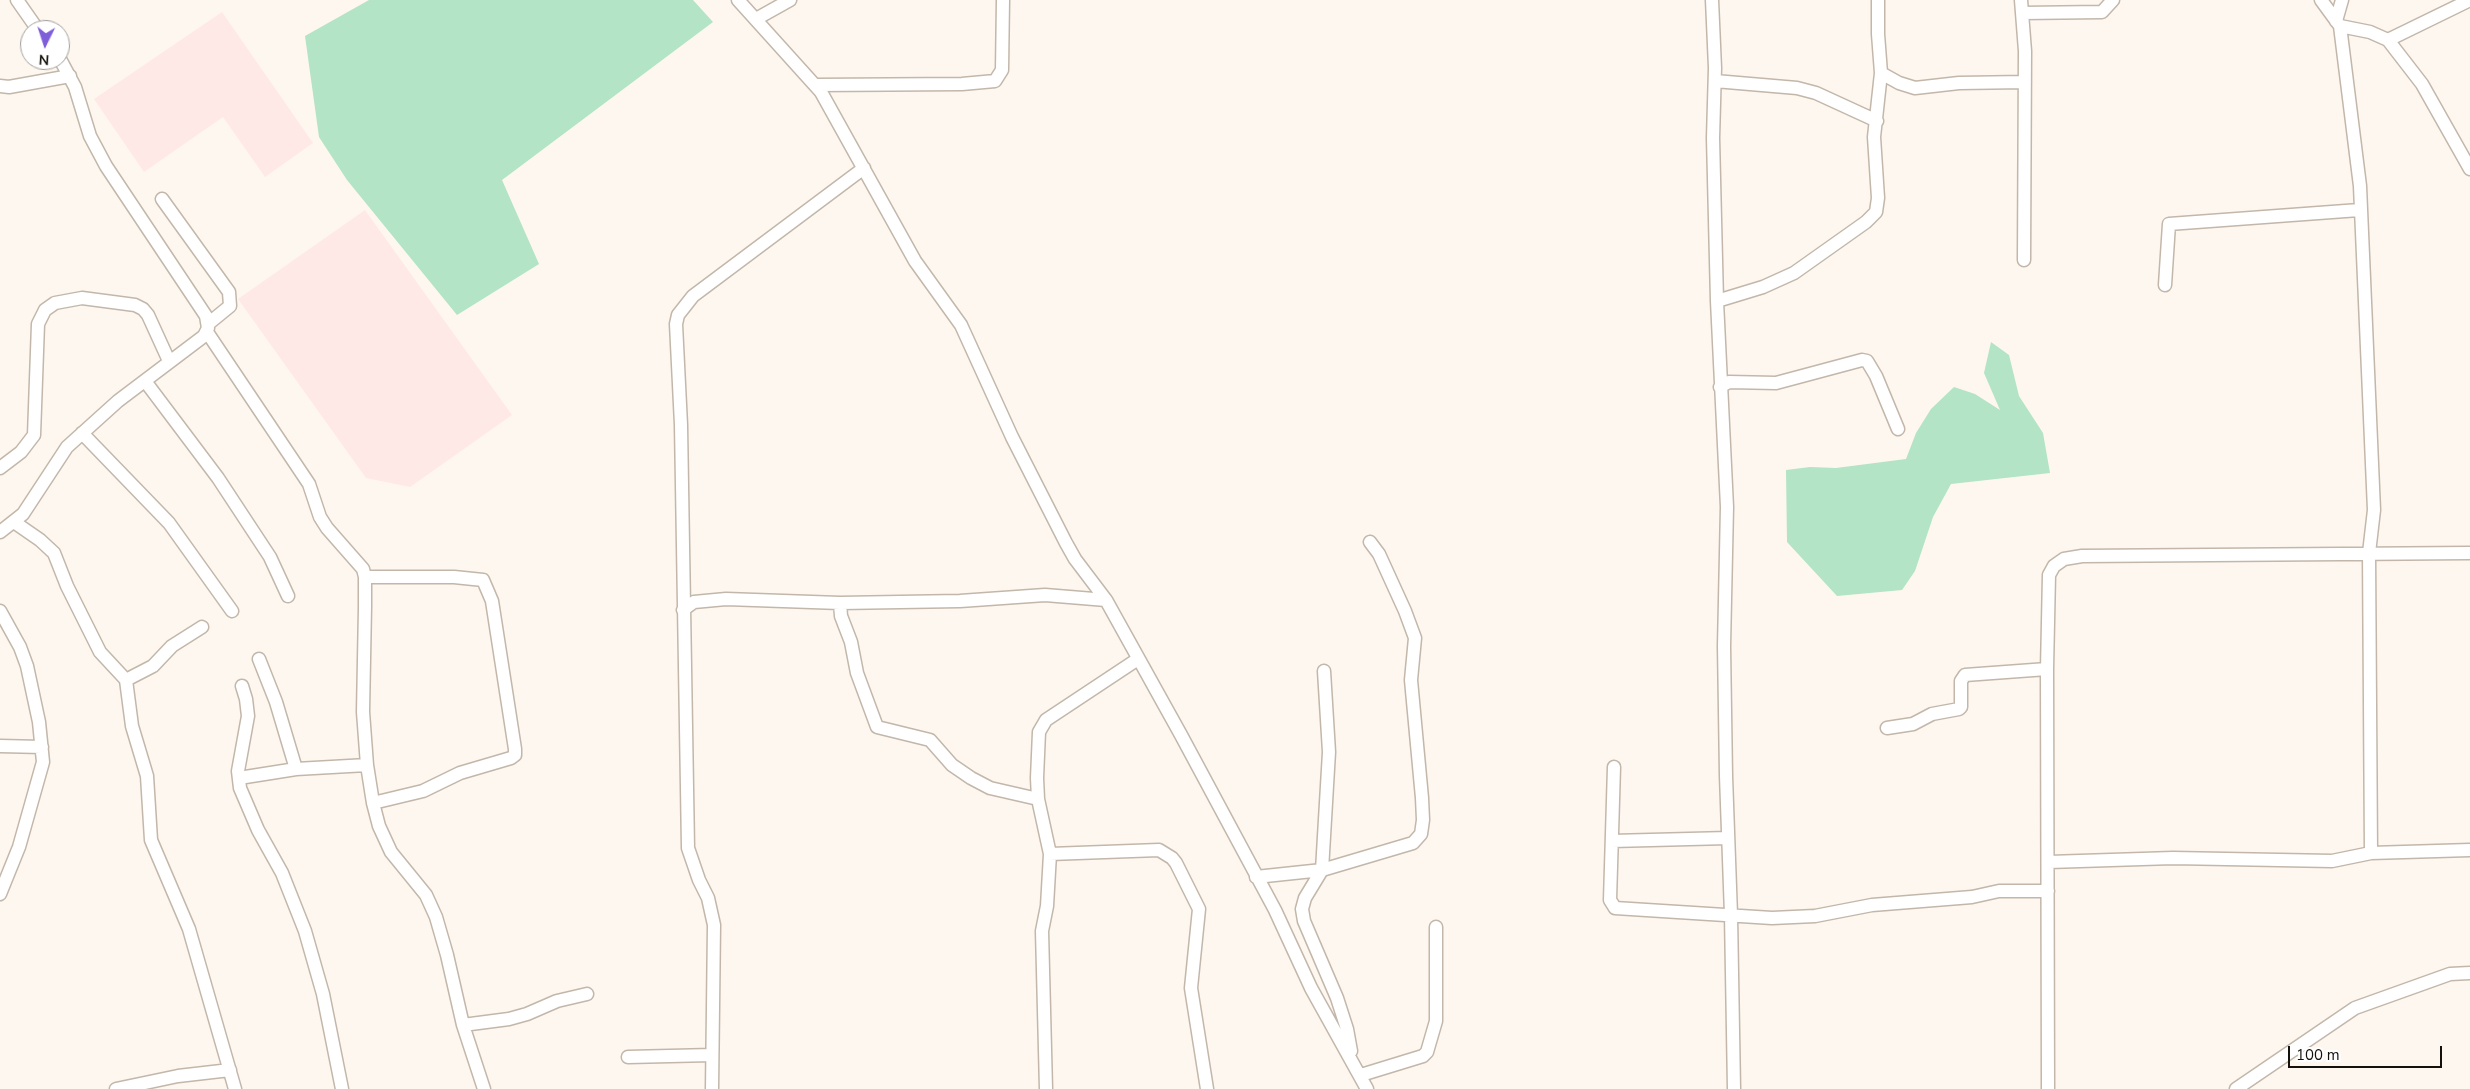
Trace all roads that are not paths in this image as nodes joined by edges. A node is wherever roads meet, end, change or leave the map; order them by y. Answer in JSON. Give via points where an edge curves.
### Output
{"nodes":[{"id":1,"x":17,"y":0,"type":"edge"},
{"id":2,"x":738,"y":0,"type":"edge"},
{"id":3,"x":790,"y":0,"type":"edge"},
{"id":4,"x":1003,"y":0,"type":"edge"},
{"id":5,"x":1712,"y":0,"type":"edge"},
{"id":6,"x":1878,"y":0,"type":"edge"},
{"id":7,"x":2021,"y":0,"type":"edge"},
{"id":8,"x":2113,"y":0,"type":"edge"},
{"id":9,"x":2321,"y":0,"type":"edge"},
{"id":10,"x":2342,"y":0,"type":"edge"},
{"id":11,"x":2470,"y":0,"type":"edge"},
{"id":12,"x":2022,"y":13,"type":"junction"},
{"id":13,"x":756,"y":19,"type":"junction"},
{"id":14,"x":31,"y":20,"type":"edge"},
{"id":15,"x":2338,"y":24,"type":"junction"},
{"id":16,"x":2388,"y":40,"type":"junction"},
{"id":17,"x":66,"y":70,"type":"edge"},
{"id":18,"x":1881,"y":73,"type":"junction"},
{"id":19,"x":70,"y":76,"type":"junction"},
{"id":20,"x":1715,"y":81,"type":"junction"},
{"id":21,"x":2025,"y":82,"type":"junction"},
{"id":22,"x":816,"y":85,"type":"junction"},
{"id":23,"x":0,"y":86,"type":"edge"},
{"id":24,"x":1877,"y":121,"type":"junction"},
{"id":25,"x":864,"y":168,"type":"junction"},
{"id":26,"x":2470,"y":169,"type":"edge"},
{"id":27,"x":162,"y":199,"type":"dead end"},
{"id":28,"x":2359,"y":210,"type":"junction"},
{"id":29,"x":2024,"y":260,"type":"dead end"},
{"id":30,"x":2165,"y":285,"type":"dead end"},
{"id":31,"x":1717,"y":301,"type":"junction"},
{"id":32,"x":207,"y":328,"type":"junction"},
{"id":33,"x":169,"y":361,"type":"junction"},
{"id":34,"x":145,"y":381,"type":"junction"},
{"id":35,"x":1720,"y":387,"type":"junction"},
{"id":36,"x":1898,"y":429,"type":"dead end"},
{"id":37,"x":82,"y":433,"type":"junction"},
{"id":38,"x":0,"y":468,"type":"edge"},
{"id":39,"x":14,"y":522,"type":"junction"},
{"id":40,"x":0,"y":532,"type":"edge"},
{"id":41,"x":1370,"y":542,"type":"dead end"},
{"id":42,"x":2369,"y":553,"type":"junction"},
{"id":43,"x":2470,"y":553,"type":"edge"},
{"id":44,"x":365,"y":577,"type":"junction"},
{"id":45,"x":288,"y":596,"type":"dead end"},
{"id":46,"x":1106,"y":600,"type":"junction"},
{"id":47,"x":840,"y":603,"type":"junction"},
{"id":48,"x":683,"y":610,"type":"junction"},
{"id":49,"x":0,"y":611,"type":"edge"},
{"id":50,"x":232,"y":612,"type":"dead end"},
{"id":51,"x":202,"y":627,"type":"dead end"},
{"id":52,"x":259,"y":659,"type":"dead end"},
{"id":53,"x":1138,"y":659,"type":"junction"},
{"id":54,"x":2047,"y":669,"type":"junction"},
{"id":55,"x":1324,"y":671,"type":"dead end"},
{"id":56,"x":126,"y":680,"type":"junction"},
{"id":57,"x":242,"y":686,"type":"dead end"},
{"id":58,"x":1887,"y":728,"type":"dead end"},
{"id":59,"x":0,"y":746,"type":"edge"},
{"id":60,"x":42,"y":747,"type":"junction"},
{"id":61,"x":367,"y":765,"type":"junction"},
{"id":62,"x":1614,"y":767,"type":"dead end"},
{"id":63,"x":296,"y":769,"type":"junction"},
{"id":64,"x":239,"y":778,"type":"junction"},
{"id":65,"x":1038,"y":799,"type":"junction"},
{"id":66,"x":373,"y":803,"type":"junction"},
{"id":67,"x":1728,"y":838,"type":"junction"},
{"id":68,"x":1612,"y":841,"type":"junction"},
{"id":69,"x":2470,"y":850,"type":"edge"},
{"id":70,"x":2371,"y":853,"type":"junction"},
{"id":71,"x":1050,"y":854,"type":"junction"},
{"id":72,"x":2049,"y":862,"type":"junction"},
{"id":73,"x":1322,"y":870,"type":"junction"},
{"id":74,"x":1256,"y":877,"type":"junction"},
{"id":75,"x":2048,"y":891,"type":"junction"},
{"id":76,"x":0,"y":894,"type":"edge"},
{"id":77,"x":1731,"y":915,"type":"junction"},
{"id":78,"x":1436,"y":927,"type":"dead end"},
{"id":79,"x":2470,"y":973,"type":"edge"},
{"id":80,"x":587,"y":994,"type":"dead end"},
{"id":81,"x":463,"y":1025,"type":"junction"},
{"id":82,"x":712,"y":1055,"type":"junction"},
{"id":83,"x":628,"y":1057,"type":"dead end"},
{"id":84,"x":1352,"y":1058,"type":"junction"},
{"id":85,"x":230,"y":1070,"type":"junction"},
{"id":86,"x":1360,"y":1075,"type":"junction"},
{"id":87,"x":116,"y":1089,"type":"edge"},
{"id":88,"x":235,"y":1089,"type":"edge"},
{"id":89,"x":342,"y":1089,"type":"edge"},
{"id":90,"x":484,"y":1089,"type":"edge"},
{"id":91,"x":712,"y":1089,"type":"edge"},
{"id":92,"x":1046,"y":1089,"type":"edge"},
{"id":93,"x":1207,"y":1089,"type":"edge"},
{"id":94,"x":1367,"y":1089,"type":"edge"},
{"id":95,"x":1734,"y":1089,"type":"edge"},
{"id":96,"x":2048,"y":1089,"type":"edge"},
{"id":97,"x":2236,"y":1089,"type":"edge"}],
"edges":[{"from":1,"to":14,"type":"street"},
{"from":2,"to":13,"type":"street"},
{"from":3,"to":13,"type":"street"},
{"from":4,"to":22,"type":"street","via":[[1002,70],[995,81]]},
{"from":5,"to":20,"type":"street"},
{"from":6,"to":18,"type":"street"},
{"from":7,"to":12,"type":"street"},
{"from":8,"to":12,"type":"street","via":[[2102,12]]},
{"from":9,"to":15,"type":"street"},
{"from":10,"to":15,"type":"street"},
{"from":11,"to":16,"type":"street"},
{"from":12,"to":21,"type":"street"},
{"from":13,"to":22,"type":"street"},
{"from":15,"to":16,"type":"street"},
{"from":15,"to":28,"type":"street","via":[[2360,186]]},
{"from":16,"to":26,"type":"street","via":[[2422,84]]},
{"from":17,"to":19,"type":"street"},
{"from":18,"to":21,"type":"street","via":[[1915,88],[1959,83]]},
{"from":18,"to":24,"type":"street"},
{"from":19,"to":23,"type":"street"},
{"from":19,"to":32,"type":"street","via":[[90,136],[106,166],[206,316]]},
{"from":20,"to":24,"type":"street","via":[[1797,88],[1816,93]]},
{"from":20,"to":31,"type":"street"},
{"from":21,"to":29,"type":"street"},
{"from":22,"to":25,"type":"street"},
{"from":24,"to":31,"type":"street","via":[[1874,137],[1878,198],[1872,218],[1786,277],[1763,288]]},
{"from":25,"to":46,"type":"street","via":[[915,261],[961,325],[1012,437],[1066,543]]},
{"from":25,"to":48,"type":"street","via":[[693,296],[678,315]]},
{"from":27,"to":32,"type":"street","via":[[229,292],[230,306]]},
{"from":28,"to":30,"type":"street","via":[[2168,224]]},
{"from":28,"to":42,"type":"street","via":[[2366,293],[2374,510]]},
{"from":31,"to":35,"type":"street"},
{"from":32,"to":33,"type":"street"},
{"from":32,"to":44,"type":"street","via":[[309,484],[320,517],[334,538],[358,562]]},
{"from":33,"to":34,"type":"street"},
{"from":33,"to":38,"type":"street","via":[[143,308],[82,298],[55,303],[45,310],[38,324],[34,435],[21,452]]},
{"from":34,"to":37,"type":"street"},
{"from":34,"to":45,"type":"street","via":[[218,478],[270,557]]},
{"from":35,"to":36,"type":"street","via":[[1729,382],[1784,382],[1867,361]]},
{"from":35,"to":67,"type":"street","via":[[1727,507],[1724,646]]},
{"from":37,"to":39,"type":"street","via":[[56,461],[30,504]]},
{"from":37,"to":50,"type":"street","via":[[169,523]]},
{"from":39,"to":40,"type":"street"},
{"from":39,"to":56,"type":"street","via":[[54,553],[100,652]]},
{"from":41,"to":73,"type":"street","via":[[1379,554],[1415,638],[1411,680],[1423,820],[1421,834],[1413,843]]},
{"from":42,"to":43,"type":"street"},
{"from":42,"to":54,"type":"street","via":[[2168,554],[2064,559],[2054,566],[2049,575]]},
{"from":42,"to":70,"type":"street"},
{"from":44,"to":61,"type":"street","via":[[363,712]]},
{"from":44,"to":66,"type":"street","via":[[483,580],[492,601],[515,749],[511,758],[460,773],[423,791]]},
{"from":46,"to":47,"type":"street","via":[[1045,594]]},
{"from":46,"to":53,"type":"street"},
{"from":47,"to":48,"type":"street","via":[[704,600]]},
{"from":47,"to":65,"type":"street","via":[[857,673],[876,727],[930,740],[952,765],[971,778],[990,788]]},
{"from":48,"to":82,"type":"street","via":[[688,848],[708,898],[714,925]]},
{"from":49,"to":60,"type":"street","via":[[20,647],[26,666]]},
{"from":51,"to":56,"type":"street","via":[[172,646],[153,666]]},
{"from":52,"to":63,"type":"street"},
{"from":53,"to":65,"type":"street","via":[[1042,725],[1037,747]]},
{"from":53,"to":74,"type":"street"},
{"from":54,"to":58,"type":"street","via":[[1966,675],[1961,681],[1959,709],[1932,714],[1913,724]]},
{"from":54,"to":72,"type":"street"},
{"from":55,"to":73,"type":"street","via":[[1329,752]]},
{"from":56,"to":85,"type":"street","via":[[132,726],[147,776],[151,840],[186,921]]},
{"from":57,"to":64,"type":"street","via":[[248,716]]},
{"from":59,"to":60,"type":"street"},
{"from":60,"to":76,"type":"street","via":[[43,770],[19,847]]},
{"from":61,"to":63,"type":"street"},
{"from":61,"to":66,"type":"street"},
{"from":62,"to":68,"type":"street"},
{"from":63,"to":64,"type":"street"},
{"from":64,"to":89,"type":"street","via":[[243,799],[282,873],[305,930],[323,994]]},
{"from":65,"to":71,"type":"street"},
{"from":66,"to":81,"type":"street","via":[[391,852],[426,895],[436,917]]},
{"from":67,"to":68,"type":"street"},
{"from":67,"to":77,"type":"street"},
{"from":68,"to":77,"type":"street","via":[[1610,900],[1615,908]]},
{"from":69,"to":70,"type":"street"},
{"from":70,"to":72,"type":"street","via":[[2332,861],[2172,858]]},
{"from":71,"to":92,"type":"street","via":[[1042,931]]},
{"from":71,"to":93,"type":"street","via":[[1159,850],[1176,863],[1199,909],[1191,988]]},
{"from":72,"to":75,"type":"street"},
{"from":73,"to":74,"type":"street"},
{"from":73,"to":84,"type":"street","via":[[1302,909],[1304,921],[1337,998]]},
{"from":74,"to":84,"type":"street","via":[[1311,988]]},
{"from":75,"to":77,"type":"street","via":[[1999,891],[1815,916],[1772,918]]},
{"from":75,"to":96,"type":"street"},
{"from":77,"to":95,"type":"street"},
{"from":78,"to":86,"type":"street","via":[[1436,1021],[1427,1052]]},
{"from":79,"to":97,"type":"street","via":[[2450,974],[2355,1008]]},
{"from":80,"to":81,"type":"street","via":[[509,1019]]},
{"from":81,"to":90,"type":"street"},
{"from":82,"to":83,"type":"street"},
{"from":82,"to":91,"type":"street"},
{"from":84,"to":86,"type":"street"},
{"from":85,"to":87,"type":"street","via":[[178,1076]]},
{"from":85,"to":88,"type":"street"},
{"from":86,"to":94,"type":"street"}]}
